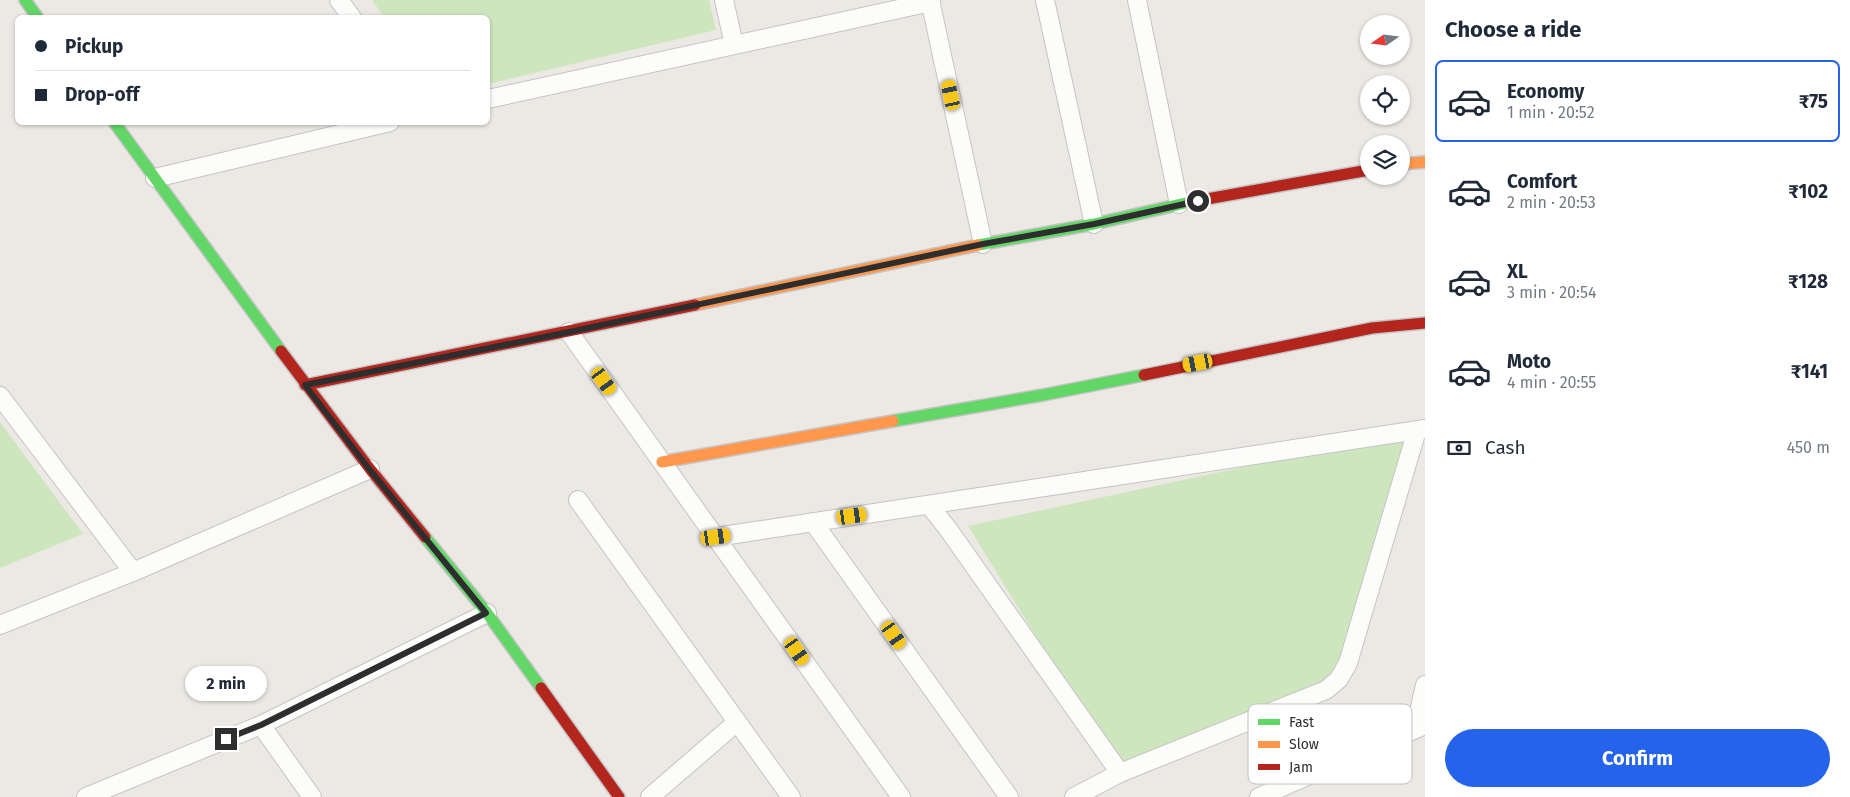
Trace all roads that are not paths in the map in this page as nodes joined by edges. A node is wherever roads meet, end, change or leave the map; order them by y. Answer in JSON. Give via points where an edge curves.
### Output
{"nodes":[{"id":1,"x":25,"y":0,"type":"edge"},
{"id":2,"x":339,"y":0,"type":"edge"},
{"id":3,"x":724,"y":0,"type":"edge"},
{"id":4,"x":1045,"y":0,"type":"edge"},
{"id":5,"x":1137,"y":0,"type":"edge"},
{"id":6,"x":931,"y":1,"type":"edge"},
{"id":7,"x":36,"y":15,"type":"edge"},
{"id":8,"x":350,"y":15,"type":"edge"},
{"id":9,"x":734,"y":45,"type":"junction"},
{"id":10,"x":490,"y":100,"type":"edge"},
{"id":11,"x":116,"y":125,"type":"edge"},
{"id":12,"x":377,"y":125,"type":"edge"},
{"id":13,"x":1425,"y":162,"type":"edge"},
{"id":14,"x":1410,"y":163,"type":"edge"},
{"id":15,"x":1360,"y":172,"type":"edge"},
{"id":16,"x":155,"y":178,"type":"junction"},
{"id":17,"x":1179,"y":204,"type":"junction"},
{"id":18,"x":1094,"y":224,"type":"junction"},
{"id":19,"x":983,"y":244,"type":"junction"},
{"id":20,"x":1425,"y":323,"type":"edge"},
{"id":21,"x":569,"y":332,"type":"junction"},
{"id":22,"x":305,"y":385,"type":"junction"},
{"id":23,"x":0,"y":396,"type":"edge"},
{"id":24,"x":1421,"y":429,"type":"edge"},
{"id":25,"x":662,"y":462,"type":"junction"},
{"id":26,"x":370,"y":470,"type":"junction"},
{"id":27,"x":578,"y":500,"type":"dead end"},
{"id":28,"x":929,"y":505,"type":"junction"},
{"id":29,"x":813,"y":522,"type":"junction"},
{"id":30,"x":716,"y":537,"type":"junction"},
{"id":31,"x":134,"y":572,"type":"junction"},
{"id":32,"x":486,"y":613,"type":"junction"},
{"id":33,"x":0,"y":625,"type":"edge"},
{"id":34,"x":1425,"y":685,"type":"edge"},
{"id":35,"x":1291,"y":704,"type":"edge"},
{"id":36,"x":1248,"y":721,"type":"edge"},
{"id":37,"x":737,"y":722,"type":"junction"},
{"id":38,"x":261,"y":725,"type":"junction"},
{"id":39,"x":1420,"y":727,"type":"edge"},
{"id":40,"x":1120,"y":773,"type":"junction"},
{"id":41,"x":1288,"y":784,"type":"edge"},
{"id":42,"x":86,"y":797,"type":"edge"},
{"id":43,"x":312,"y":797,"type":"edge"},
{"id":44,"x":619,"y":797,"type":"edge"},
{"id":45,"x":650,"y":797,"type":"edge"},
{"id":46,"x":791,"y":797,"type":"edge"},
{"id":47,"x":901,"y":797,"type":"edge"},
{"id":48,"x":1009,"y":797,"type":"edge"},
{"id":49,"x":1074,"y":797,"type":"edge"},
{"id":50,"x":1258,"y":797,"type":"edge"}],
"edges":[{"from":1,"to":7,"type":"street"},
{"from":2,"to":8,"type":"street"},
{"from":3,"to":9,"type":"street"},
{"from":4,"to":18,"type":"street"},
{"from":5,"to":17,"type":"street"},
{"from":6,"to":9,"type":"street"},
{"from":6,"to":19,"type":"street"},
{"from":9,"to":10,"type":"street"},
{"from":11,"to":16,"type":"street"},
{"from":12,"to":16,"type":"street"},
{"from":13,"to":14,"type":"street"},
{"from":15,"to":17,"type":"street"},
{"from":16,"to":22,"type":"street"},
{"from":17,"to":18,"type":"street"},
{"from":18,"to":19,"type":"street"},
{"from":19,"to":21,"type":"street"},
{"from":20,"to":25,"type":"street","via":[[1372,328],[1043,395]]},
{"from":21,"to":22,"type":"street"},
{"from":21,"to":25,"type":"street"},
{"from":22,"to":26,"type":"street"},
{"from":23,"to":31,"type":"street"},
{"from":24,"to":28,"type":"street"},
{"from":24,"to":35,"type":"street","via":[[1348,663],[1339,679],[1326,690]]},
{"from":25,"to":30,"type":"street"},
{"from":26,"to":31,"type":"street"},
{"from":26,"to":32,"type":"street"},
{"from":27,"to":37,"type":"street"},
{"from":28,"to":29,"type":"street"},
{"from":28,"to":40,"type":"street"},
{"from":29,"to":30,"type":"street"},
{"from":29,"to":48,"type":"street"},
{"from":30,"to":47,"type":"street"},
{"from":31,"to":33,"type":"street"},
{"from":32,"to":38,"type":"street"},
{"from":32,"to":44,"type":"street"},
{"from":34,"to":39,"type":"street"},
{"from":36,"to":40,"type":"street"},
{"from":37,"to":45,"type":"street"},
{"from":37,"to":46,"type":"street"},
{"from":38,"to":42,"type":"street"},
{"from":38,"to":43,"type":"street"},
{"from":40,"to":49,"type":"street"},
{"from":41,"to":50,"type":"street"}]}
